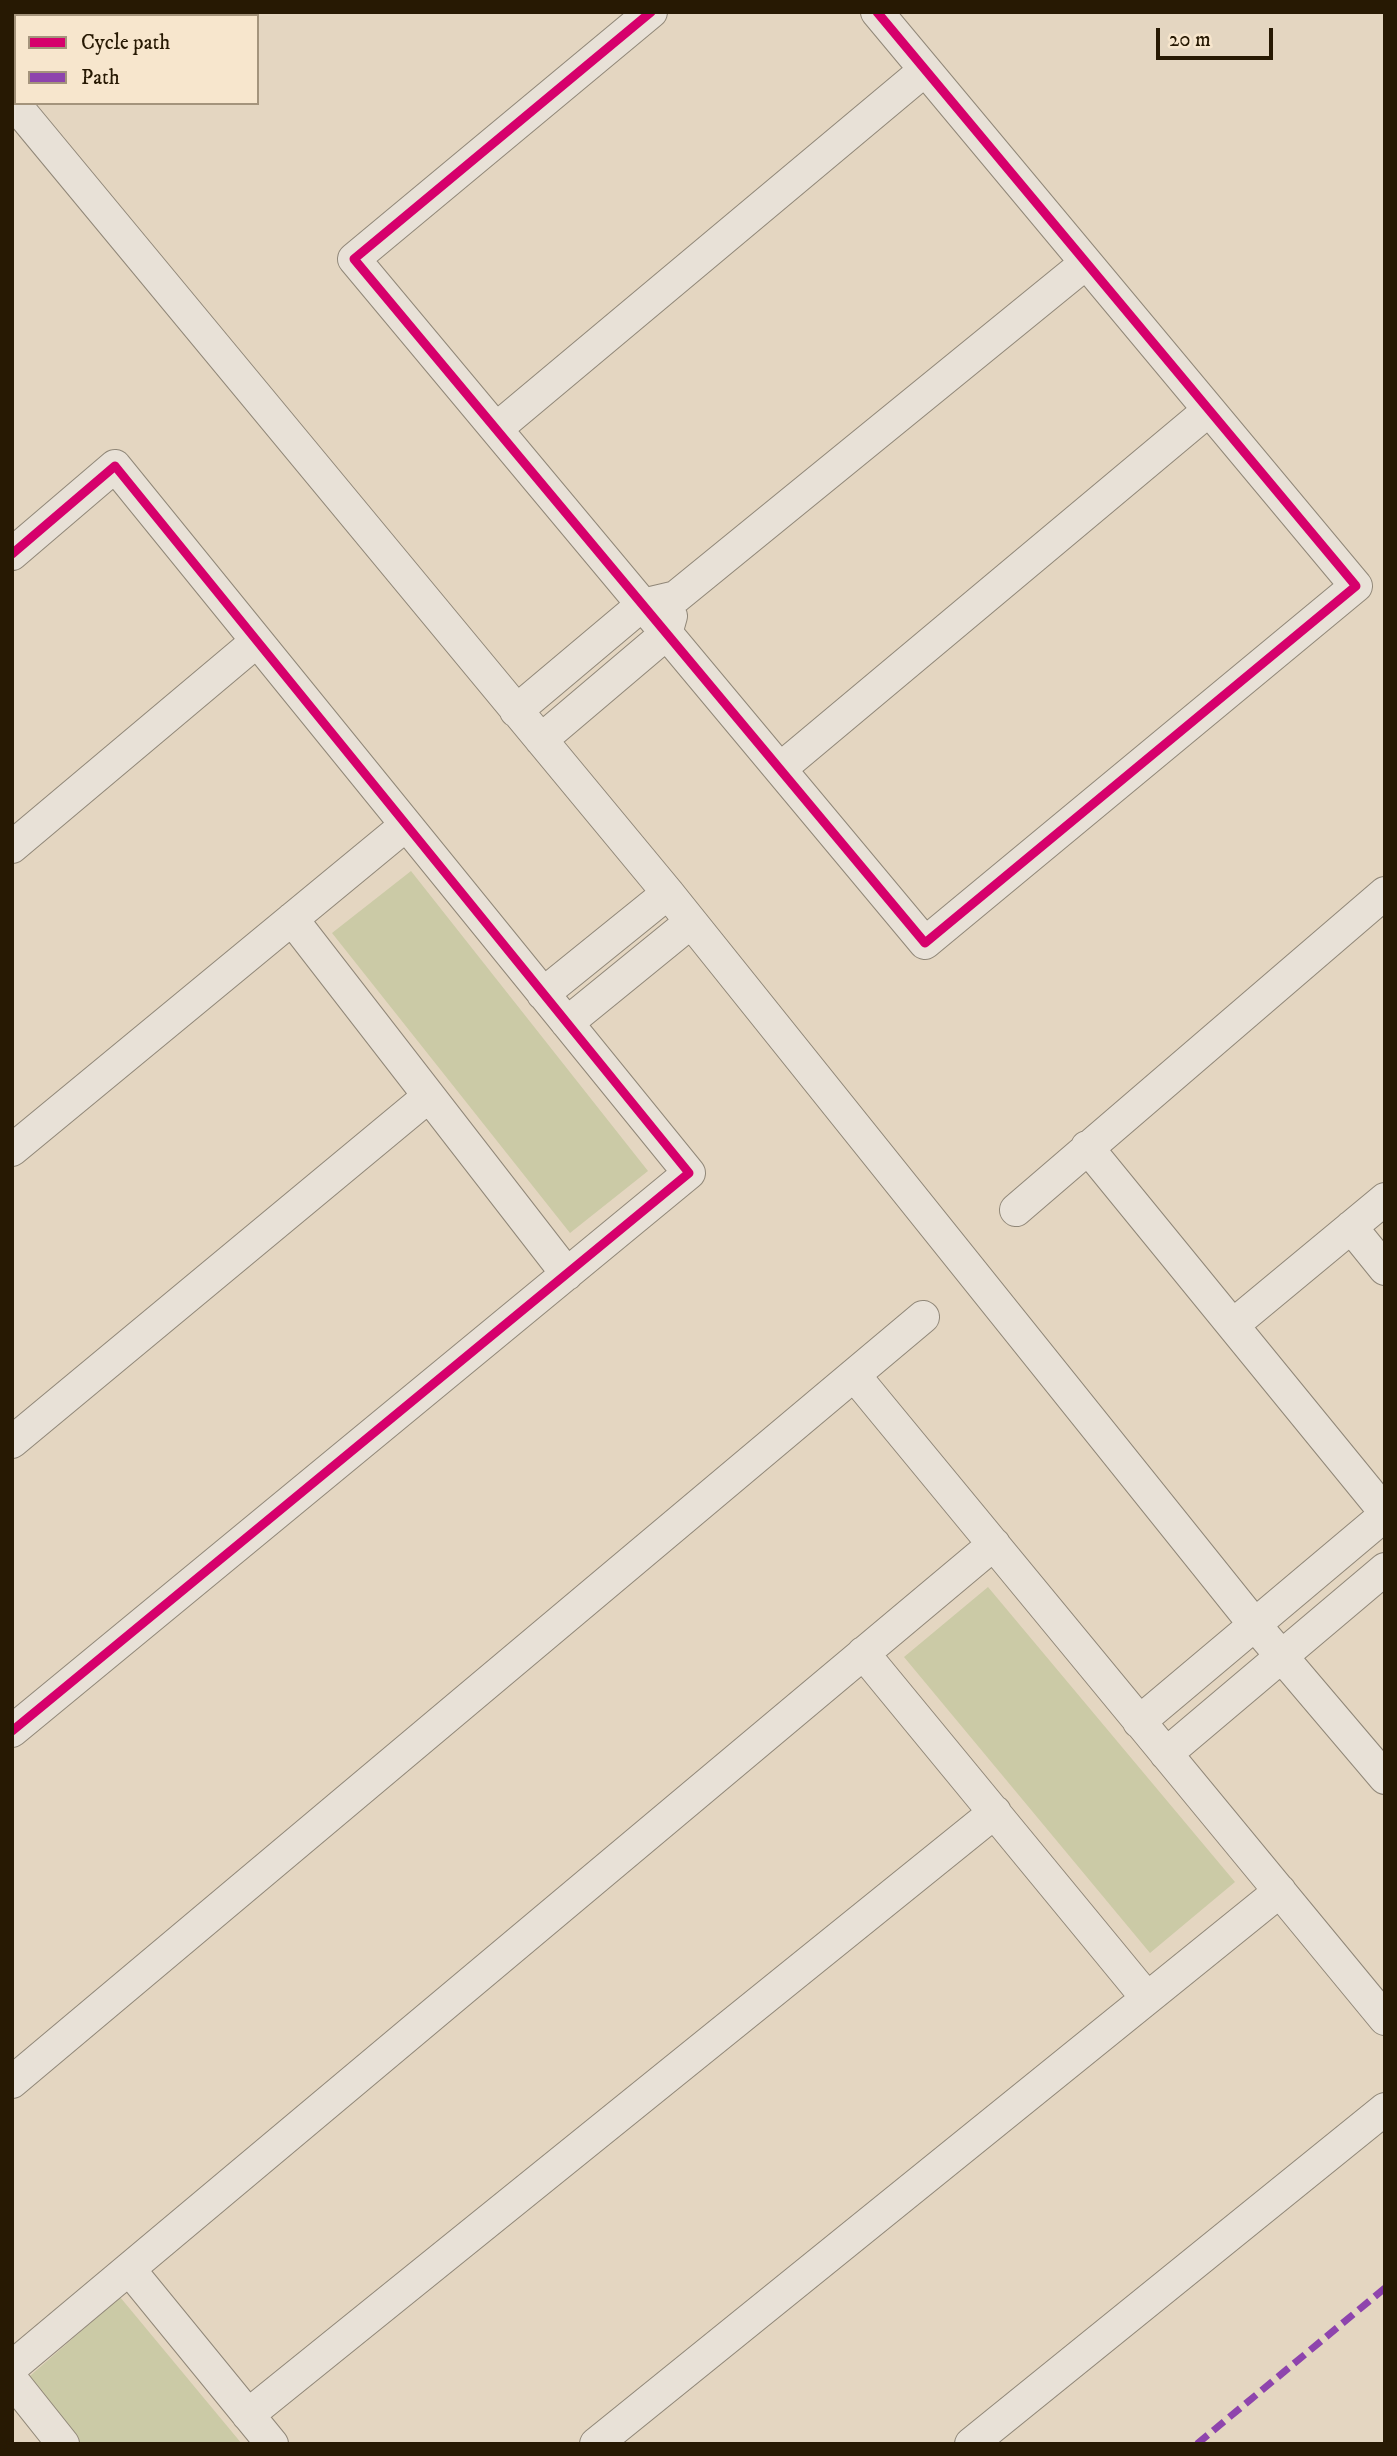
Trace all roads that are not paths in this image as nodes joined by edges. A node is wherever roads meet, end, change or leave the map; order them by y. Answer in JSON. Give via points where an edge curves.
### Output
{"nodes":[{"id":1,"x":651,"y":12,"type":"edge"},
{"id":2,"x":877,"y":12,"type":"edge"},
{"id":3,"x":925,"y":70,"type":"junction"},
{"id":4,"x":15,"y":105,"type":"edge"},
{"id":5,"x":1086,"y":263,"type":"junction"},
{"id":6,"x":1209,"y":410,"type":"junction"},
{"id":7,"x":496,"y":429,"type":"junction"},
{"id":8,"x":12,"y":554,"type":"edge"},
{"id":9,"x":676,"y":597,"type":"junction"},
{"id":10,"x":642,"y":605,"type":"junction"},
{"id":11,"x":666,"y":634,"type":"junction"},
{"id":12,"x":257,"y":640,"type":"junction"},
{"id":13,"x":516,"y":710,"type":"junction"},
{"id":14,"x":541,"y":740,"type":"junction"},
{"id":15,"x":780,"y":769,"type":"junction"},
{"id":16,"x":406,"y":825,"type":"junction"},
{"id":17,"x":12,"y":847,"type":"edge"},
{"id":18,"x":668,"y":893,"type":"junction"},
{"id":19,"x":1385,"y":893,"type":"edge"},
{"id":20,"x":292,"y":919,"type":"junction"},
{"id":21,"x":691,"y":922,"type":"junction"},
{"id":22,"x":544,"y":994,"type":"junction"},
{"id":23,"x":567,"y":1023,"type":"junction"},
{"id":24,"x":429,"y":1096,"type":"junction"},
{"id":25,"x":1087,"y":1147,"type":"junction"},
{"id":26,"x":12,"y":1150,"type":"edge"},
{"id":27,"x":1385,"y":1199,"type":"edge"},
{"id":28,"x":1016,"y":1210,"type":"dead end"},
{"id":29,"x":1351,"y":1227,"type":"junction"},
{"id":30,"x":1385,"y":1269,"type":"edge"},
{"id":31,"x":567,"y":1274,"type":"junction"},
{"id":32,"x":923,"y":1317,"type":"dead end"},
{"id":33,"x":1233,"y":1325,"type":"junction"},
{"id":34,"x":854,"y":1375,"type":"junction"},
{"id":35,"x":12,"y":1442,"type":"edge"},
{"id":36,"x":1385,"y":1514,"type":"edge"},
{"id":37,"x":993,"y":1544,"type":"junction"},
{"id":38,"x":1385,"y":1569,"type":"edge"},
{"id":39,"x":1255,"y":1625,"type":"junction"},
{"id":40,"x":863,"y":1653,"type":"junction"},
{"id":41,"x":1281,"y":1656,"type":"junction"},
{"id":42,"x":1139,"y":1722,"type":"junction"},
{"id":43,"x":12,"y":1731,"type":"edge"},
{"id":44,"x":1166,"y":1754,"type":"junction"},
{"id":45,"x":1385,"y":1778,"type":"edge"},
{"id":46,"x":995,"y":1812,"type":"junction"},
{"id":47,"x":1280,"y":1892,"type":"junction"},
{"id":48,"x":1147,"y":1998,"type":"junction"},
{"id":49,"x":1385,"y":2019,"type":"edge"},
{"id":50,"x":12,"y":2082,"type":"edge"},
{"id":51,"x":1385,"y":2109,"type":"edge"},
{"id":52,"x":129,"y":2269,"type":"junction"},
{"id":53,"x":12,"y":2367,"type":"edge"},
{"id":54,"x":12,"y":2380,"type":"edge"},
{"id":55,"x":248,"y":2415,"type":"junction"},
{"id":56,"x":63,"y":2444,"type":"edge"},
{"id":57,"x":272,"y":2444,"type":"edge"},
{"id":58,"x":596,"y":2444,"type":"edge"},
{"id":59,"x":971,"y":2444,"type":"edge"}],
"edges":[{"from":1,"to":7,"type":"street","via":[[354,259]]},
{"from":2,"to":3,"type":"street"},
{"from":3,"to":5,"type":"street"},
{"from":3,"to":7,"type":"street"},
{"from":4,"to":13,"type":"street"},
{"from":5,"to":6,"type":"street"},
{"from":5,"to":9,"type":"street"},
{"from":6,"to":15,"type":"street"},
{"from":6,"to":15,"type":"street","via":[[1356,586],[925,943]]},
{"from":7,"to":10,"type":"street"},
{"from":8,"to":12,"type":"street","via":[[115,466]]},
{"from":9,"to":10,"type":"street"},
{"from":9,"to":11,"type":"street"},
{"from":10,"to":11,"type":"street"},
{"from":10,"to":13,"type":"street"},
{"from":11,"to":14,"type":"street"},
{"from":11,"to":15,"type":"street"},
{"from":12,"to":16,"type":"street"},
{"from":12,"to":17,"type":"street"},
{"from":13,"to":14,"type":"street"},
{"from":14,"to":18,"type":"street"},
{"from":16,"to":20,"type":"street"},
{"from":16,"to":22,"type":"street"},
{"from":18,"to":21,"type":"street"},
{"from":18,"to":22,"type":"street"},
{"from":19,"to":25,"type":"street"},
{"from":20,"to":24,"type":"street"},
{"from":20,"to":26,"type":"street"},
{"from":21,"to":23,"type":"street"},
{"from":21,"to":39,"type":"street"},
{"from":22,"to":23,"type":"street"},
{"from":23,"to":31,"type":"street","via":[[689,1173]]},
{"from":24,"to":31,"type":"street"},
{"from":24,"to":35,"type":"street"},
{"from":25,"to":28,"type":"street"},
{"from":25,"to":33,"type":"street"},
{"from":27,"to":29,"type":"street"},
{"from":29,"to":30,"type":"street"},
{"from":29,"to":33,"type":"street"},
{"from":31,"to":43,"type":"street"},
{"from":32,"to":34,"type":"street"},
{"from":33,"to":36,"type":"street"},
{"from":34,"to":37,"type":"street"},
{"from":34,"to":50,"type":"street"},
{"from":36,"to":39,"type":"street"},
{"from":37,"to":40,"type":"street"},
{"from":37,"to":42,"type":"street"},
{"from":38,"to":41,"type":"street"},
{"from":39,"to":41,"type":"street"},
{"from":39,"to":42,"type":"street"},
{"from":40,"to":46,"type":"street"},
{"from":40,"to":52,"type":"street"},
{"from":41,"to":44,"type":"street"},
{"from":41,"to":45,"type":"street"},
{"from":42,"to":44,"type":"street"},
{"from":44,"to":47,"type":"street"},
{"from":46,"to":48,"type":"street"},
{"from":46,"to":55,"type":"street"},
{"from":47,"to":48,"type":"street"},
{"from":47,"to":49,"type":"street"},
{"from":48,"to":58,"type":"street"},
{"from":51,"to":59,"type":"street"},
{"from":52,"to":53,"type":"street"},
{"from":52,"to":55,"type":"street"},
{"from":54,"to":56,"type":"street"},
{"from":55,"to":57,"type":"street"}]}
